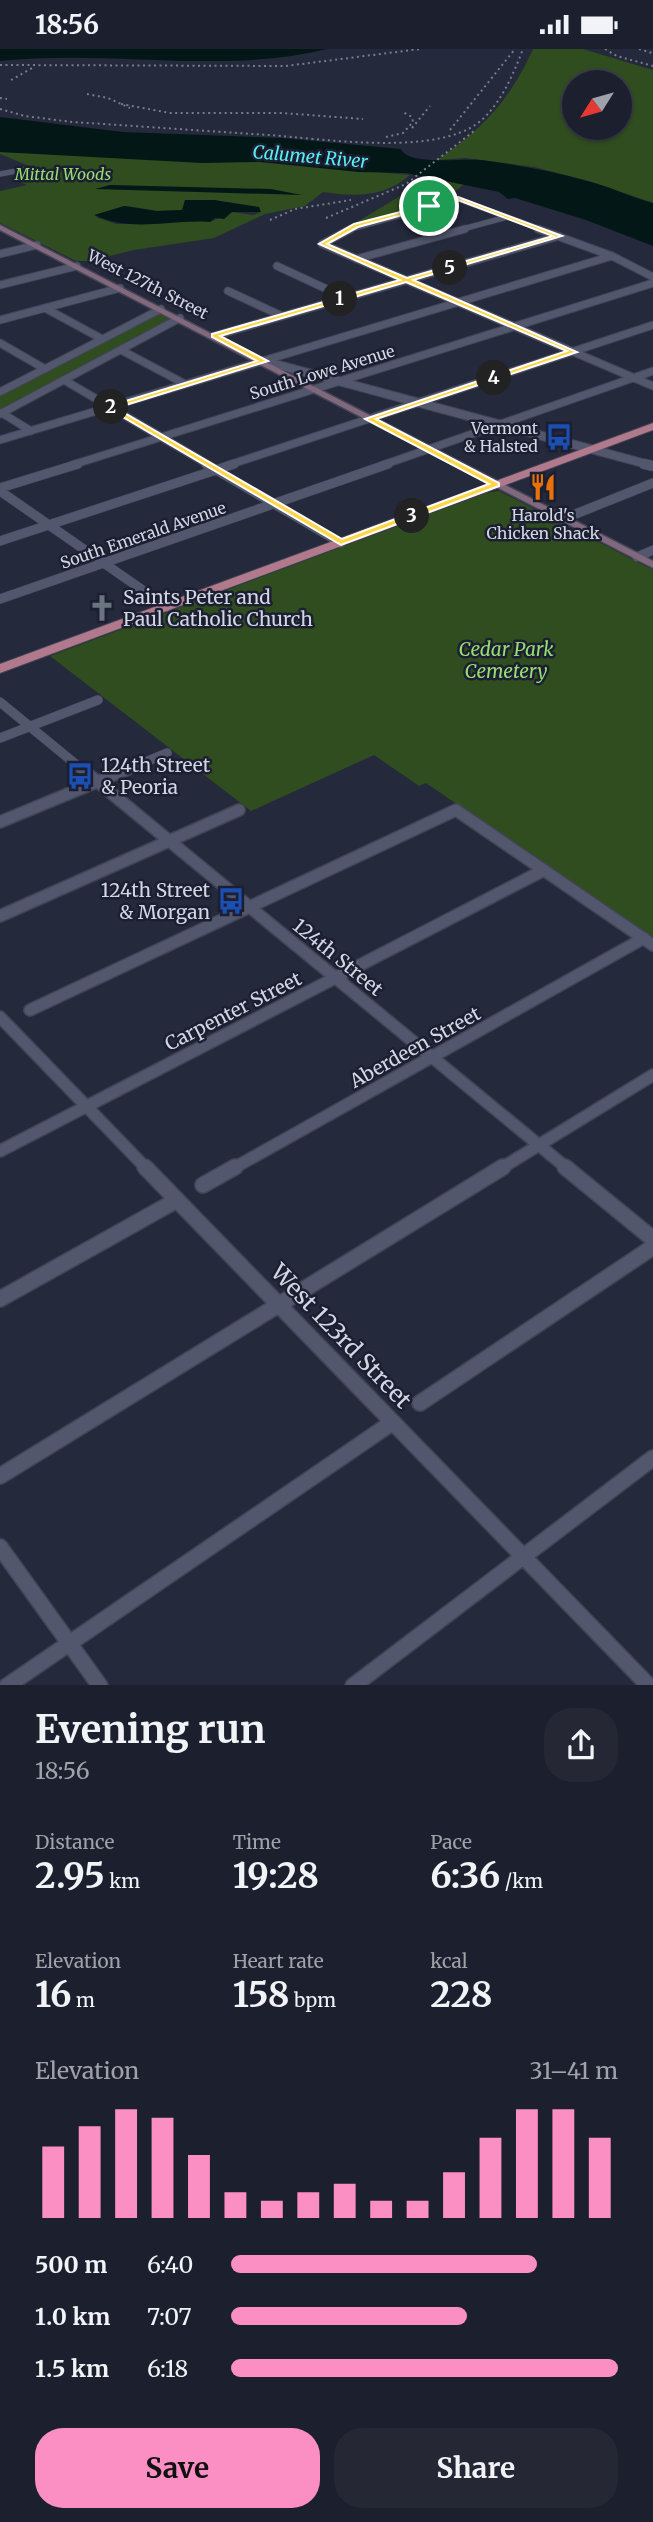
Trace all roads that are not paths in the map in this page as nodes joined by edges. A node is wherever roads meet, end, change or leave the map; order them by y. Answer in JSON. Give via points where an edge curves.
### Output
{"nodes":[{"id":1,"x":27,"y":169,"type":"dead end"},
{"id":2,"x":0,"y":174,"type":"edge"},
{"id":3,"x":507,"y":217,"type":"junction"},
{"id":4,"x":0,"y":227,"type":"edge"},
{"id":5,"x":559,"y":236,"type":"junction"},
{"id":6,"x":37,"y":245,"type":"junction"},
{"id":7,"x":0,"y":254,"type":"edge"},
{"id":8,"x":612,"y":256,"type":"junction"},
{"id":9,"x":356,"y":259,"type":"junction"},
{"id":10,"x":77,"y":266,"type":"junction"},
{"id":11,"x":277,"y":266,"type":"dead end"},
{"id":12,"x":653,"y":277,"type":"edge"},
{"id":13,"x":406,"y":280,"type":"junction"},
{"id":14,"x":653,"y":283,"type":"edge"},
{"id":15,"x":0,"y":285,"type":"edge"},
{"id":16,"x":120,"y":288,"type":"junction"},
{"id":17,"x":228,"y":291,"type":"dead end"},
{"id":18,"x":346,"y":298,"type":"junction"},
{"id":19,"x":459,"y":303,"type":"junction"},
{"id":20,"x":45,"y":308,"type":"junction"},
{"id":21,"x":161,"y":309,"type":"junction"},
{"id":22,"x":282,"y":316,"type":"junction"},
{"id":23,"x":180,"y":318,"type":"junction"},
{"id":24,"x":0,"y":320,"type":"edge"},
{"id":25,"x":653,"y":325,"type":"edge"},
{"id":26,"x":514,"y":326,"type":"junction"},
{"id":27,"x":214,"y":336,"type":"junction"},
{"id":28,"x":102,"y":339,"type":"junction"},
{"id":29,"x":0,"y":343,"type":"edge"},
{"id":30,"x":121,"y":350,"type":"junction"},
{"id":31,"x":573,"y":352,"type":"junction"},
{"id":32,"x":264,"y":361,"type":"junction"},
{"id":33,"x":45,"y":369,"type":"junction"},
{"id":34,"x":653,"y":371,"type":"edge"},
{"id":35,"x":635,"y":378,"type":"junction"},
{"id":36,"x":64,"y":380,"type":"junction"},
{"id":37,"x":338,"y":382,"type":"junction"},
{"id":38,"x":185,"y":384,"type":"junction"},
{"id":39,"x":653,"y":386,"type":"edge"},
{"id":40,"x":312,"y":390,"type":"junction"},
{"id":41,"x":0,"y":392,"type":"edge"},
{"id":42,"x":417,"y":403,"type":"junction"},
{"id":43,"x":110,"y":407,"type":"junction"},
{"id":44,"x":1,"y":414,"type":"edge"},
{"id":45,"x":369,"y":419,"type":"junction"},
{"id":46,"x":653,"y":421,"type":"edge"},
{"id":47,"x":500,"y":425,"type":"junction"},
{"id":48,"x":653,"y":426,"type":"edge"},
{"id":49,"x":31,"y":431,"type":"junction"},
{"id":50,"x":162,"y":437,"type":"junction"},
{"id":51,"x":0,"y":440,"type":"edge"},
{"id":52,"x":586,"y":448,"type":"junction"},
{"id":53,"x":429,"y":450,"type":"junction"},
{"id":54,"x":653,"y":466,"type":"edge"},
{"id":55,"x":217,"y":470,"type":"junction"},
{"id":56,"x":492,"y":483,"type":"junction"},
{"id":57,"x":653,"y":483,"type":"edge"},
{"id":58,"x":0,"y":490,"type":"edge"},
{"id":59,"x":275,"y":504,"type":"junction"},
{"id":60,"x":563,"y":519,"type":"junction"},
{"id":61,"x":49,"y":525,"type":"junction"},
{"id":62,"x":337,"y":540,"type":"junction"},
{"id":63,"x":0,"y":541,"type":"edge"},
{"id":64,"x":653,"y":550,"type":"edge"},
{"id":65,"x":637,"y":557,"type":"junction"},
{"id":66,"x":104,"y":563,"type":"junction"},
{"id":67,"x":653,"y":565,"type":"edge"},
{"id":68,"x":0,"y":599,"type":"edge"},
{"id":69,"x":164,"y":604,"type":"junction"},
{"id":70,"x":0,"y":660,"type":"edge"},
{"id":71,"x":0,"y":669,"type":"edge"},
{"id":72,"x":98,"y":700,"type":"dead end"},
{"id":73,"x":0,"y":702,"type":"edge"},
{"id":74,"x":30,"y":727,"type":"junction"},
{"id":75,"x":0,"y":738,"type":"edge"},
{"id":76,"x":167,"y":753,"type":"dead end"},
{"id":77,"x":97,"y":782,"type":"junction"},
{"id":78,"x":240,"y":810,"type":"dead end"},
{"id":79,"x":0,"y":822,"type":"edge"},
{"id":80,"x":169,"y":841,"type":"junction"},
{"id":81,"x":544,"y":870,"type":"junction"},
{"id":82,"x":248,"y":907,"type":"junction"},
{"id":83,"x":0,"y":916,"type":"edge"},
{"id":84,"x":648,"y":942,"type":"edge"},
{"id":85,"x":335,"y":978,"type":"junction"},
{"id":86,"x":30,"y":1010,"type":"dead end"},
{"id":87,"x":2,"y":1022,"type":"edge"},
{"id":88,"x":432,"y":1057,"type":"junction"},
{"id":89,"x":653,"y":1075,"type":"edge"},
{"id":90,"x":87,"y":1107,"type":"junction"},
{"id":91,"x":538,"y":1145,"type":"junction"},
{"id":92,"x":0,"y":1151,"type":"edge"},
{"id":93,"x":203,"y":1185,"type":"dead end"},
{"id":94,"x":177,"y":1200,"type":"junction"},
{"id":95,"x":653,"y":1239,"type":"edge"},
{"id":96,"x":653,"y":1247,"type":"edge"},
{"id":97,"x":0,"y":1299,"type":"edge"},
{"id":98,"x":279,"y":1305,"type":"junction"},
{"id":99,"x":420,"y":1403,"type":"dead end"},
{"id":100,"x":393,"y":1422,"type":"junction"},
{"id":101,"x":653,"y":1458,"type":"edge"},
{"id":102,"x":0,"y":1476,"type":"edge"},
{"id":103,"x":0,"y":1547,"type":"edge"},
{"id":104,"x":524,"y":1557,"type":"junction"},
{"id":105,"x":69,"y":1643,"type":"junction"},
{"id":106,"x":6,"y":1685,"type":"edge"},
{"id":107,"x":100,"y":1685,"type":"edge"},
{"id":108,"x":353,"y":1685,"type":"edge"},
{"id":109,"x":649,"y":1685,"type":"edge"}],
"edges":[{"from":1,"to":2,"type":"street"},
{"from":3,"to":5,"type":"street"},
{"from":3,"to":9,"type":"street"},
{"from":3,"to":9,"type":"street","via":[[458,198],[356,226],[322,244]]},
{"from":4,"to":6,"type":"main road","name":"West 127th Street"},
{"from":5,"to":8,"type":"street"},
{"from":5,"to":13,"type":"street"},
{"from":6,"to":7,"type":"street"},
{"from":6,"to":10,"type":"main road","name":"West 127th Street"},
{"from":8,"to":12,"type":"street"},
{"from":8,"to":19,"type":"street"},
{"from":9,"to":13,"type":"street"},
{"from":10,"to":15,"type":"street"},
{"from":10,"to":16,"type":"main road","name":"West 127th Street"},
{"from":11,"to":18,"type":"street"},
{"from":13,"to":18,"type":"street"},
{"from":13,"to":19,"type":"street"},
{"from":14,"to":26,"type":"street","name":"South Lowe Avenue"},
{"from":16,"to":20,"type":"street"},
{"from":16,"to":21,"type":"main road","name":"West 127th Street"},
{"from":17,"to":22,"type":"street"},
{"from":18,"to":22,"type":"street"},
{"from":19,"to":26,"type":"street"},
{"from":19,"to":32,"type":"street"},
{"from":20,"to":24,"type":"street"},
{"from":20,"to":28,"type":"street"},
{"from":21,"to":23,"type":"main road","name":"West 127th Street"},
{"from":21,"to":28,"type":"street"},
{"from":22,"to":27,"type":"street"},
{"from":23,"to":27,"type":"main road","name":"West 127th Street"},
{"from":23,"to":30,"type":"street"},
{"from":25,"to":31,"type":"street"},
{"from":26,"to":31,"type":"street"},
{"from":26,"to":37,"type":"street","name":"South Lowe Avenue"},
{"from":27,"to":32,"type":"main road","name":"West 127th Street"},
{"from":28,"to":33,"type":"street"},
{"from":29,"to":33,"type":"street"},
{"from":30,"to":36,"type":"street"},
{"from":30,"to":38,"type":"street"},
{"from":31,"to":35,"type":"street"},
{"from":31,"to":42,"type":"street"},
{"from":32,"to":37,"type":"street"},
{"from":32,"to":38,"type":"street"},
{"from":32,"to":40,"type":"main road","name":"West 127th Street"},
{"from":33,"to":41,"type":"street"},
{"from":34,"to":35,"type":"street","name":"South Emerald Avenue"},
{"from":35,"to":39,"type":"street"},
{"from":35,"to":47,"type":"street","name":"South Emerald Avenue"},
{"from":36,"to":43,"type":"street"},
{"from":36,"to":44,"type":"street"},
{"from":37,"to":40,"type":"street","name":"South Lowe Avenue"},
{"from":37,"to":42,"type":"street"},
{"from":38,"to":43,"type":"street"},
{"from":40,"to":45,"type":"main road","name":"West 127th Street"},
{"from":40,"to":50,"type":"street","name":"South Lowe Avenue"},
{"from":42,"to":45,"type":"street"},
{"from":42,"to":47,"type":"street"},
{"from":43,"to":49,"type":"street"},
{"from":43,"to":50,"type":"street"},
{"from":44,"to":49,"type":"street"},
{"from":45,"to":53,"type":"main road","name":"West 127th Street"},
{"from":45,"to":55,"type":"street"},
{"from":46,"to":52,"type":"main road"},
{"from":47,"to":52,"type":"street"},
{"from":47,"to":53,"type":"street","name":"South Emerald Avenue"},
{"from":48,"to":52,"type":"main road"},
{"from":49,"to":51,"type":"street"},
{"from":50,"to":55,"type":"street"},
{"from":50,"to":58,"type":"street","name":"South Lowe Avenue"},
{"from":52,"to":54,"type":"street"},
{"from":52,"to":56,"type":"main road"},
{"from":53,"to":56,"type":"main road","name":"West 127th Street"},
{"from":53,"to":59,"type":"street","name":"South Emerald Avenue"},
{"from":55,"to":59,"type":"street"},
{"from":55,"to":61,"type":"street"},
{"from":56,"to":60,"type":"main road","name":"West 127th Street"},
{"from":56,"to":62,"type":"main road"},
{"from":57,"to":60,"type":"street"},
{"from":58,"to":61,"type":"street"},
{"from":59,"to":62,"type":"street"},
{"from":59,"to":66,"type":"street","name":"South Emerald Avenue"},
{"from":60,"to":65,"type":"main road","name":"West 127th Street"},
{"from":61,"to":63,"type":"street"},
{"from":61,"to":66,"type":"street"},
{"from":62,"to":69,"type":"main road"},
{"from":64,"to":65,"type":"street"},
{"from":65,"to":67,"type":"main road","name":"West 127th Street"},
{"from":66,"to":68,"type":"street","name":"South Emerald Avenue"},
{"from":66,"to":69,"type":"street"},
{"from":69,"to":70,"type":"main road"},
{"from":69,"to":71,"type":"main road"},
{"from":72,"to":74,"type":"street"},
{"from":73,"to":74,"type":"street","name":"124th Street"},
{"from":74,"to":75,"type":"street"},
{"from":74,"to":77,"type":"street","name":"124th Street"},
{"from":76,"to":77,"type":"street"},
{"from":77,"to":79,"type":"street"},
{"from":77,"to":80,"type":"street","name":"124th Street"},
{"from":78,"to":80,"type":"street"},
{"from":80,"to":82,"type":"street","name":"124th Street"},
{"from":80,"to":83,"type":"street"},
{"from":81,"to":82,"type":"street","via":[[456,810]]},
{"from":81,"to":84,"type":"street"},
{"from":81,"to":85,"type":"street","name":"Carpenter Street"},
{"from":82,"to":85,"type":"street","name":"124th Street"},
{"from":82,"to":86,"type":"street"},
{"from":84,"to":88,"type":"street","name":"Aberdeen Street"},
{"from":85,"to":88,"type":"street","name":"124th Street"},
{"from":85,"to":90,"type":"street","name":"Carpenter Street"},
{"from":87,"to":90,"type":"street","name":"West 123rd Street"},
{"from":88,"to":91,"type":"street","name":"124th Street"},
{"from":88,"to":93,"type":"street","name":"Aberdeen Street"},
{"from":89,"to":91,"type":"street"},
{"from":90,"to":92,"type":"street","name":"Carpenter Street"},
{"from":90,"to":94,"type":"street","name":"West 123rd Street"},
{"from":91,"to":95,"type":"street","name":"124th Street"},
{"from":91,"to":98,"type":"street"},
{"from":94,"to":97,"type":"street"},
{"from":94,"to":98,"type":"street","name":"West 123rd Street"},
{"from":96,"to":99,"type":"street"},
{"from":98,"to":100,"type":"street","name":"West 123rd Street"},
{"from":98,"to":102,"type":"street"},
{"from":100,"to":104,"type":"street","name":"West 123rd Street"},
{"from":100,"to":105,"type":"street"},
{"from":101,"to":104,"type":"street"},
{"from":103,"to":105,"type":"street"},
{"from":104,"to":108,"type":"street"},
{"from":104,"to":109,"type":"street","name":"West 123rd Street"},
{"from":105,"to":106,"type":"street"},
{"from":105,"to":107,"type":"street"}]}
